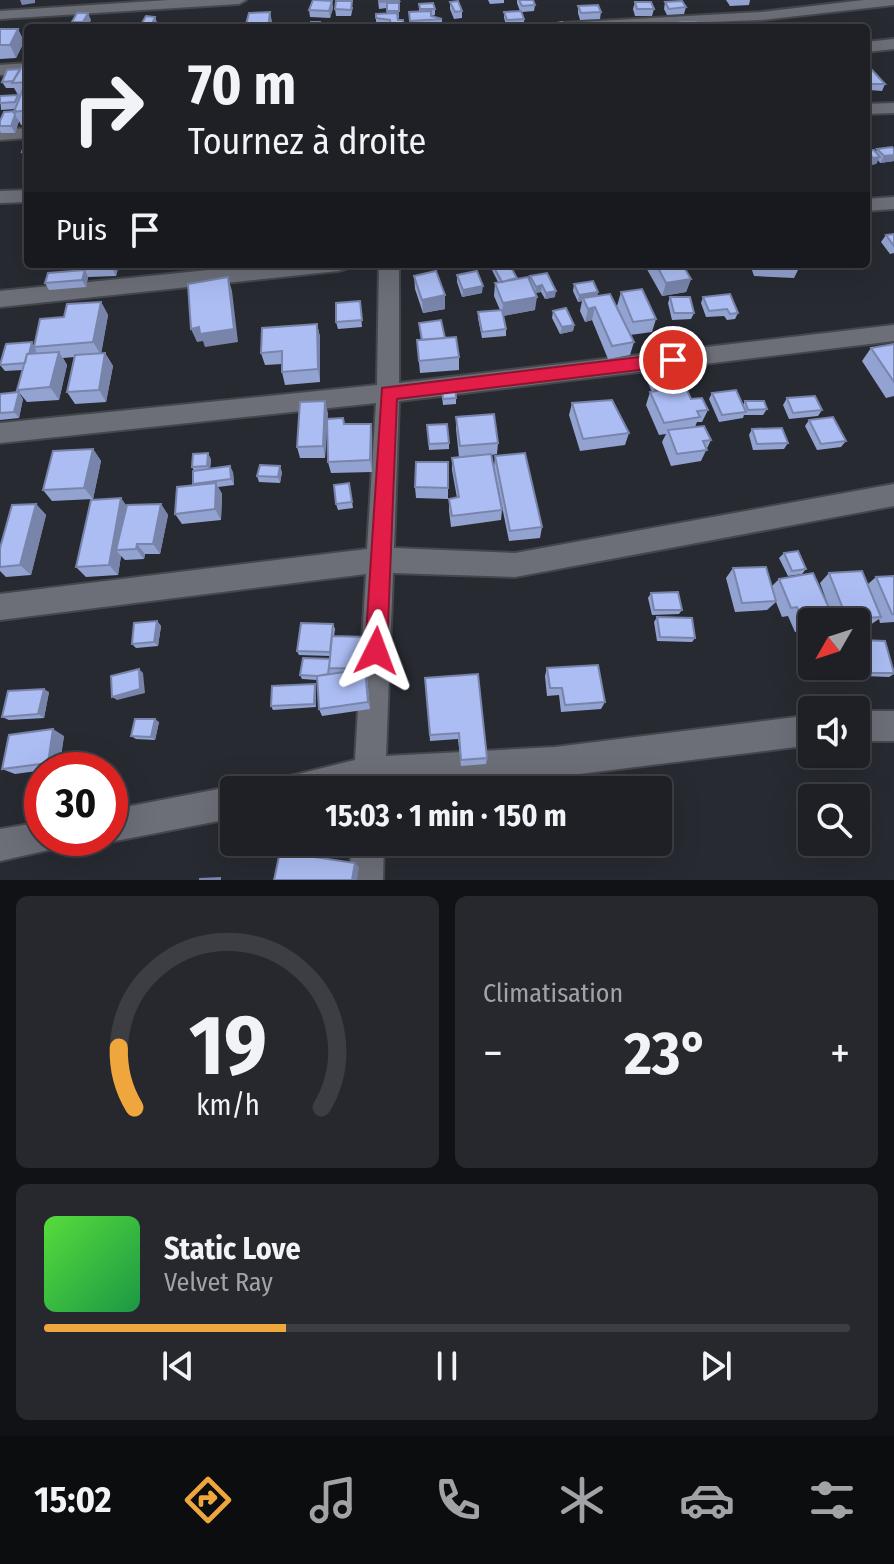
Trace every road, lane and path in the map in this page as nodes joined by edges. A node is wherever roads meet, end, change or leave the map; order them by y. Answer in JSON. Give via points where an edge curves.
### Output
{"nodes":[{"id":1,"x":239,"y":0,"type":"edge"},
{"id":2,"x":894,"y":1,"type":"edge"},
{"id":3,"x":0,"y":15,"type":"edge"},
{"id":4,"x":602,"y":24,"type":"edge"},
{"id":5,"x":894,"y":44,"type":"edge"},
{"id":6,"x":870,"y":47,"type":"edge"},
{"id":7,"x":24,"y":68,"type":"edge"},
{"id":8,"x":0,"y":70,"type":"edge"},
{"id":9,"x":894,"y":108,"type":"edge"},
{"id":10,"x":870,"y":109,"type":"edge"},
{"id":11,"x":24,"y":133,"type":"edge"},
{"id":12,"x":0,"y":135,"type":"edge"},
{"id":13,"x":24,"y":196,"type":"edge"},
{"id":14,"x":0,"y":197,"type":"edge"},
{"id":15,"x":894,"y":203,"type":"edge"},
{"id":16,"x":870,"y":205,"type":"edge"},
{"id":17,"x":299,"y":268,"type":"edge"},
{"id":18,"x":389,"y":268,"type":"edge"},
{"id":19,"x":0,"y":299,"type":"edge"},
{"id":20,"x":894,"y":333,"type":"edge"},
{"id":21,"x":388,"y":393,"type":"junction"},
{"id":22,"x":0,"y":433,"type":"edge"},
{"id":23,"x":894,"y":495,"type":"edge"},
{"id":24,"x":380,"y":560,"type":"junction"},
{"id":25,"x":0,"y":607,"type":"edge"},
{"id":26,"x":870,"y":726,"type":"edge"},
{"id":27,"x":894,"y":726,"type":"edge"},
{"id":28,"x":798,"y":732,"type":"edge"},
{"id":29,"x":370,"y":776,"type":"edge"},
{"id":30,"x":419,"y":776,"type":"edge"},
{"id":31,"x":220,"y":805,"type":"edge"},
{"id":32,"x":128,"y":823,"type":"edge"},
{"id":33,"x":24,"y":841,"type":"edge"},
{"id":34,"x":0,"y":845,"type":"edge"},
{"id":35,"x":367,"y":856,"type":"edge"},
{"id":36,"x":366,"y":880,"type":"edge"}],
"edges":[{"from":1,"to":3,"type":"street"},
{"from":2,"to":4,"type":"street","via":[[761,16]]},
{"from":5,"to":6,"type":"street"},
{"from":7,"to":8,"type":"street"},
{"from":9,"to":10,"type":"street"},
{"from":11,"to":12,"type":"street"},
{"from":13,"to":14,"type":"street"},
{"from":15,"to":16,"type":"street"},
{"from":17,"to":19,"type":"street"},
{"from":18,"to":21,"type":"street"},
{"from":20,"to":21,"type":"street"},
{"from":21,"to":22,"type":"street"},
{"from":21,"to":24,"type":"street"},
{"from":23,"to":24,"type":"street","via":[[515,565]]},
{"from":24,"to":25,"type":"street"},
{"from":24,"to":29,"type":"street"},
{"from":26,"to":27,"type":"street"},
{"from":28,"to":30,"type":"street"},
{"from":31,"to":32,"type":"street"},
{"from":33,"to":34,"type":"street"},
{"from":35,"to":36,"type":"street"}]}
